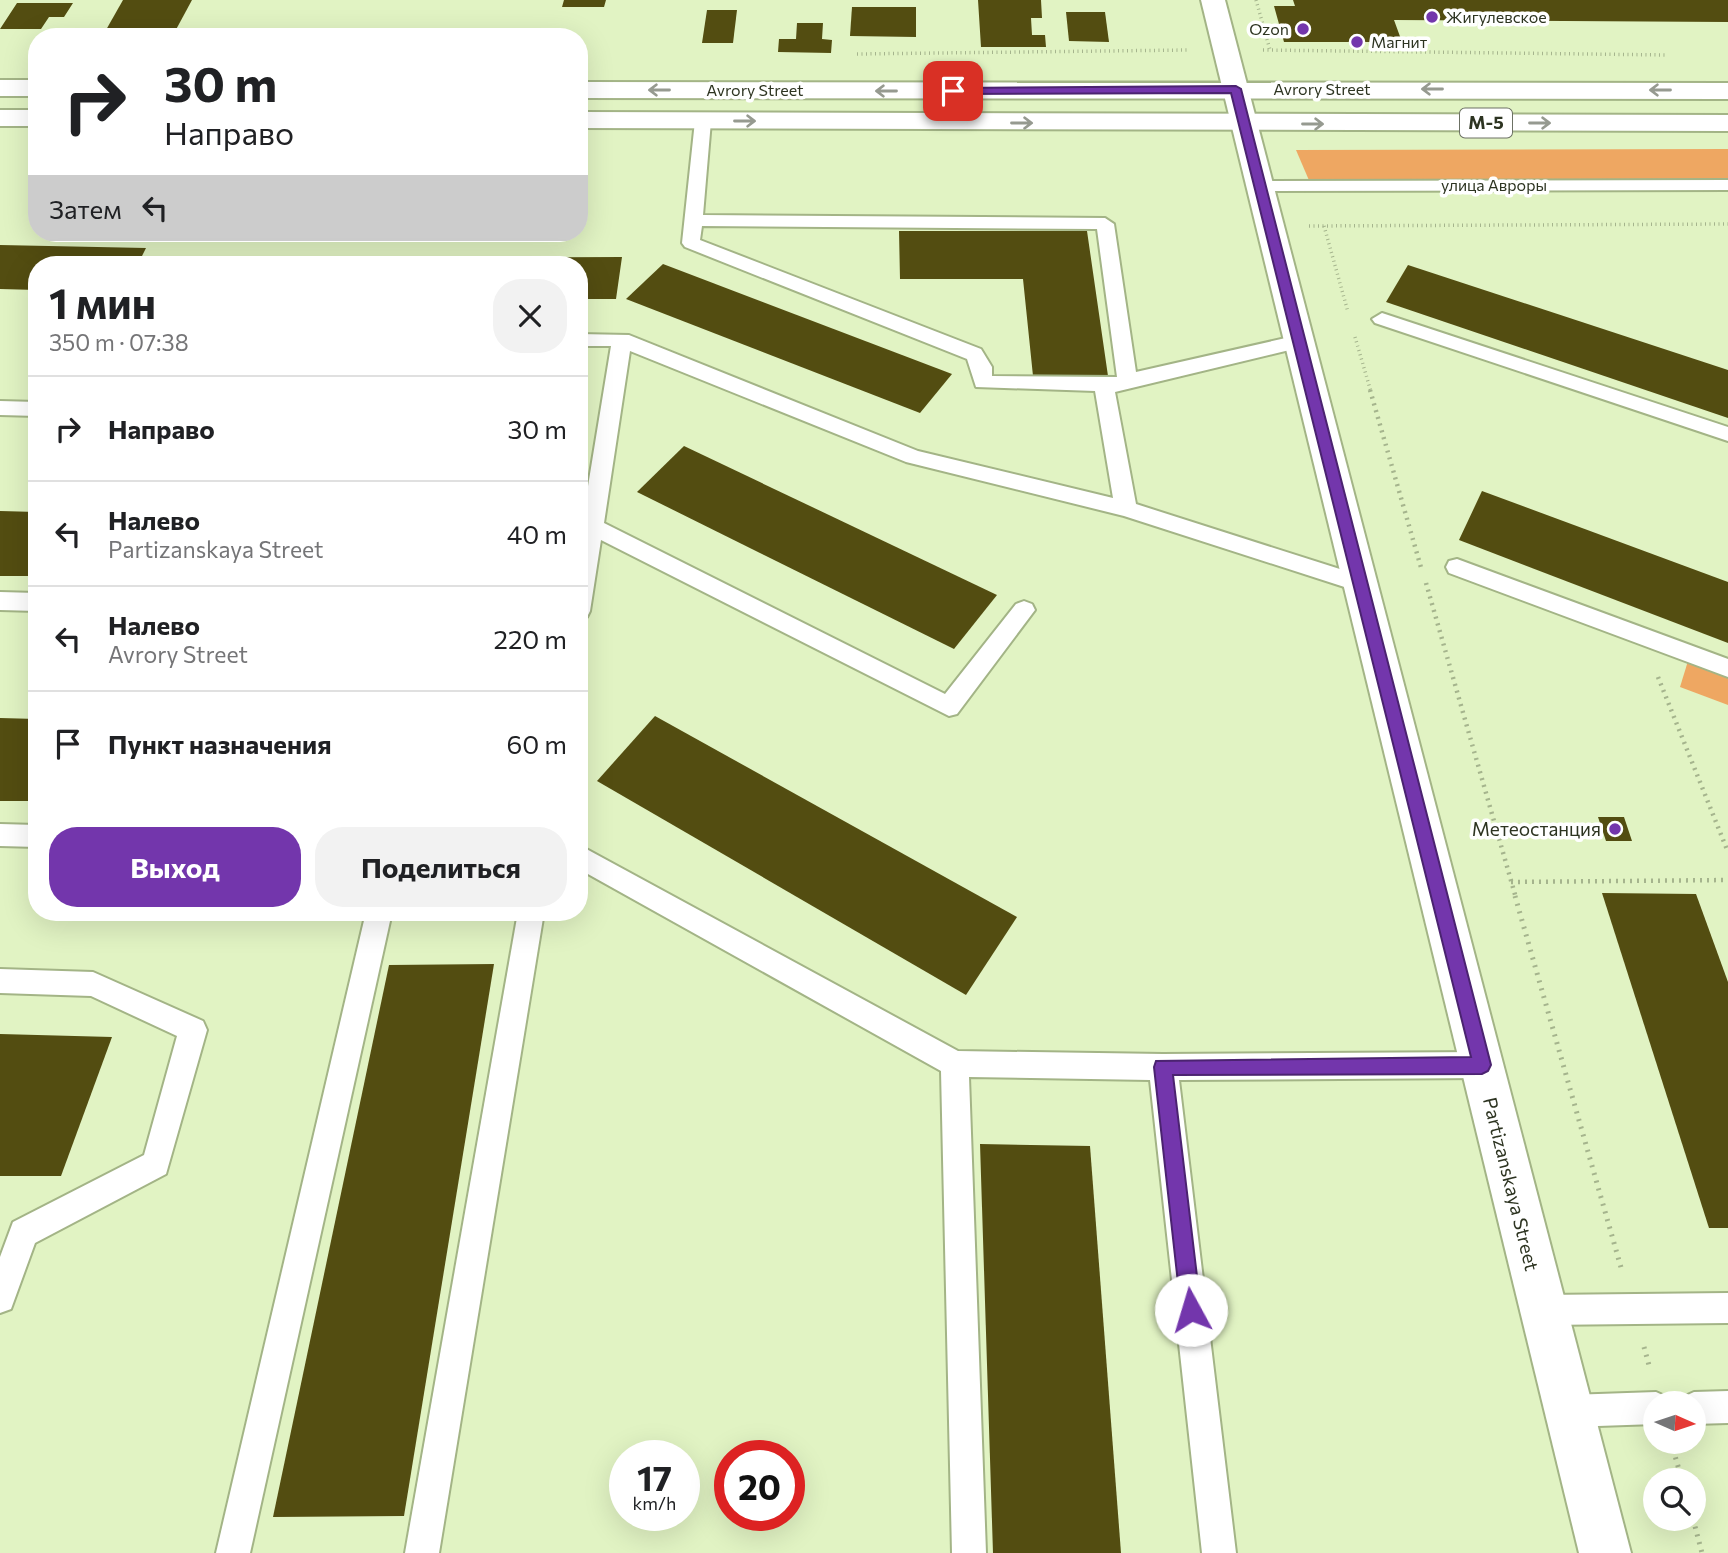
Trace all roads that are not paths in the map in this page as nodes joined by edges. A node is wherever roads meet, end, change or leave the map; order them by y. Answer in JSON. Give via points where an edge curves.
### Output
{"nodes":[{"id":1,"x":1213,"y":0,"type":"edge"},
{"id":2,"x":0,"y":88,"type":"edge"},
{"id":3,"x":28,"y":88,"type":"edge"},
{"id":4,"x":588,"y":90,"type":"edge"},
{"id":5,"x":1728,"y":91,"type":"edge"},
{"id":6,"x":1240,"y":107,"type":"junction"},
{"id":7,"x":0,"y":118,"type":"edge"},
{"id":8,"x":28,"y":118,"type":"edge"},
{"id":9,"x":588,"y":121,"type":"edge"},
{"id":10,"x":703,"y":121,"type":"junction"},
{"id":11,"x":1728,"y":123,"type":"edge"},
{"id":12,"x":1728,"y":185,"type":"edge"},
{"id":13,"x":1260,"y":186,"type":"junction"},
{"id":14,"x":694,"y":220,"type":"junction"},
{"id":15,"x":1382,"y":319,"type":"dead end"},
{"id":16,"x":588,"y":340,"type":"edge"},
{"id":17,"x":622,"y":340,"type":"junction"},
{"id":18,"x":1299,"y":341,"type":"junction"},
{"id":19,"x":1127,"y":381,"type":"junction"},
{"id":20,"x":1104,"y":384,"type":"junction"},
{"id":21,"x":0,"y":408,"type":"edge"},
{"id":22,"x":28,"y":409,"type":"edge"},
{"id":23,"x":1728,"y":434,"type":"edge"},
{"id":24,"x":1126,"y":509,"type":"junction"},
{"id":25,"x":592,"y":526,"type":"junction"},
{"id":26,"x":588,"y":552,"type":"edge"},
{"id":27,"x":1457,"y":567,"type":"dead end"},
{"id":28,"x":1360,"y":583,"type":"junction"},
{"id":29,"x":0,"y":601,"type":"edge"},
{"id":30,"x":28,"y":602,"type":"edge"},
{"id":31,"x":1024,"y":610,"type":"dead end"},
{"id":32,"x":1728,"y":668,"type":"edge"},
{"id":33,"x":0,"y":835,"type":"edge"},
{"id":34,"x":28,"y":836,"type":"edge"},
{"id":35,"x":588,"y":861,"type":"edge"},
{"id":36,"x":377,"y":921,"type":"edge"},
{"id":37,"x":529,"y":921,"type":"edge"},
{"id":38,"x":0,"y":981,"type":"edge"},
{"id":39,"x":955,"y":1064,"type":"junction"},
{"id":40,"x":1482,"y":1065,"type":"junction"},
{"id":41,"x":1163,"y":1067,"type":"junction"},
{"id":42,"x":0,"y":1298,"type":"edge"},
{"id":43,"x":1728,"y":1308,"type":"edge"},
{"id":44,"x":1543,"y":1310,"type":"junction"},
{"id":45,"x":1643,"y":1396,"type":"edge"},
{"id":46,"x":1728,"y":1407,"type":"edge"},
{"id":47,"x":1706,"y":1408,"type":"edge"},
{"id":48,"x":1569,"y":1410,"type":"junction"},
{"id":49,"x":233,"y":1553,"type":"edge"},
{"id":50,"x":422,"y":1553,"type":"edge"},
{"id":51,"x":969,"y":1553,"type":"edge"},
{"id":52,"x":1219,"y":1553,"type":"edge"},
{"id":53,"x":1605,"y":1553,"type":"edge"}],
"edges":[{"from":1,"to":6,"type":"main road","name":"Partizanskaya Street"},
{"from":2,"to":3,"type":"main road"},
{"from":6,"to":4,"type":"main road","name":"Avrory Street","number":"М-5","one_way":true},
{"from":5,"to":6,"type":"main road","name":"Avrory Street","number":"М-5","one_way":true},
{"from":10,"to":6,"type":"main road","name":"Avrory Street","number":"М-5","one_way":true},
{"from":6,"to":11,"type":"main road","name":"Avrory Street","number":"М-5","one_way":true},
{"from":6,"to":13,"type":"main road","name":"Partizanskaya Street"},
{"from":7,"to":8,"type":"main road"},
{"from":9,"to":10,"type":"main road","name":"Avrory Street","number":"М-5"},
{"from":10,"to":14,"type":"lane"},
{"from":12,"to":13,"type":"lane","name":"улица Авроры"},
{"from":13,"to":18,"type":"main road","name":"Partizanskaya Street"},
{"from":14,"to":19,"type":"lane","via":[[1105,224]]},
{"from":14,"to":20,"type":"lane","via":[[691,243],[974,354],[982,367],[983,382]]},
{"from":15,"to":23,"type":"lane"},
{"from":16,"to":17,"type":"lane"},
{"from":17,"to":24,"type":"lane","via":[[913,457]]},
{"from":17,"to":25,"type":"lane"},
{"from":18,"to":19,"type":"lane"},
{"from":18,"to":28,"type":"main road","name":"Partizanskaya Street"},
{"from":19,"to":20,"type":"lane"},
{"from":20,"to":24,"type":"lane"},
{"from":21,"to":22,"type":"lane"},
{"from":24,"to":28,"type":"lane"},
{"from":25,"to":26,"type":"lane"},
{"from":25,"to":31,"type":"lane","via":[[949,707]]},
{"from":27,"to":32,"type":"lane"},
{"from":28,"to":40,"type":"main road","name":"Partizanskaya Street"},
{"from":29,"to":30,"type":"lane"},
{"from":33,"to":34,"type":"lane"},
{"from":35,"to":39,"type":"lane"},
{"from":36,"to":49,"type":"lane"},
{"from":37,"to":50,"type":"lane"},
{"from":38,"to":42,"type":"lane","via":[[93,984],[193,1030],[156,1164],[24,1233]]},
{"from":39,"to":41,"type":"lane"},
{"from":39,"to":51,"type":"lane"},
{"from":40,"to":41,"type":"lane"},
{"from":40,"to":44,"type":"main road","name":"Partizanskaya Street"},
{"from":41,"to":52,"type":"lane"},
{"from":43,"to":44,"type":"lane"},
{"from":44,"to":48,"type":"main road","name":"Partizanskaya Street"},
{"from":45,"to":48,"type":"lane"},
{"from":46,"to":47,"type":"lane"},
{"from":48,"to":53,"type":"main road","name":"Partizanskaya Street"}]}
